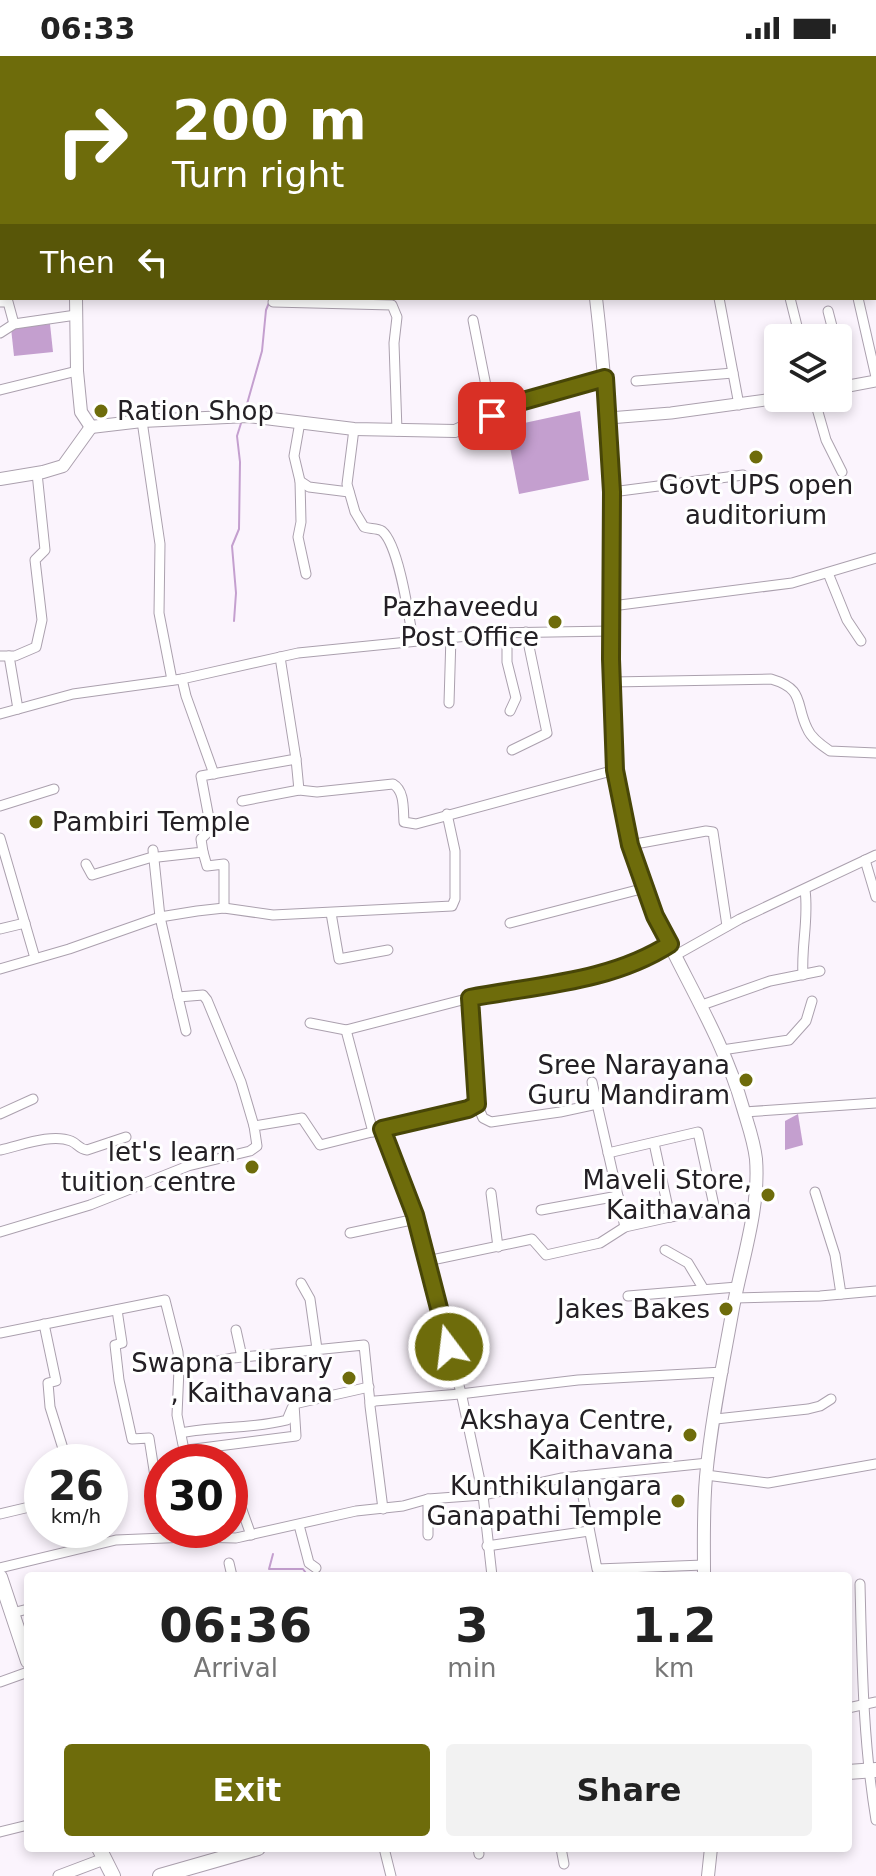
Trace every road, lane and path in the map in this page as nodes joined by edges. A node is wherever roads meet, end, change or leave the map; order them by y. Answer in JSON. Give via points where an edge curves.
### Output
{"nodes":[{"id":1,"x":76,"y":300,"type":"edge"},
{"id":2,"x":596,"y":300,"type":"edge"},
{"id":3,"x":719,"y":300,"type":"edge"},
{"id":4,"x":790,"y":300,"type":"edge"},
{"id":5,"x":858,"y":300,"type":"edge"},
{"id":6,"x":338,"y":301,"type":"edge"},
{"id":7,"x":0,"y":302,"type":"edge"},
{"id":8,"x":273,"y":302,"type":"dead end"},
{"id":9,"x":828,"y":311,"type":"dead end"},
{"id":10,"x":76,"y":315,"type":"junction"},
{"id":11,"x":473,"y":320,"type":"dead end"},
{"id":12,"x":14,"y":324,"type":"junction"},
{"id":13,"x":796,"y":324,"type":"edge"},
{"id":14,"x":831,"y":324,"type":"edge"},
{"id":15,"x":0,"y":333,"type":"edge"},
{"id":16,"x":77,"y":371,"type":"junction"},
{"id":17,"x":733,"y":373,"type":"junction"},
{"id":18,"x":605,"y":378,"type":"junction"},
{"id":19,"x":876,"y":379,"type":"edge"},
{"id":20,"x":636,"y":381,"type":"dead end"},
{"id":21,"x":852,"y":386,"type":"edge"},
{"id":22,"x":0,"y":390,"type":"edge"},
{"id":23,"x":764,"y":401,"type":"edge"},
{"id":24,"x":739,"y":405,"type":"junction"},
{"id":25,"x":818,"y":412,"type":"edge"},
{"id":26,"x":492,"y":416,"type":"junction"},
{"id":27,"x":609,"y":418,"type":"junction"},
{"id":28,"x":142,"y":421,"type":"junction"},
{"id":29,"x":300,"y":422,"type":"junction"},
{"id":30,"x":91,"y":427,"type":"junction"},
{"id":31,"x":354,"y":429,"type":"junction"},
{"id":32,"x":397,"y":431,"type":"junction"},
{"id":33,"x":842,"y":472,"type":"dead end"},
{"id":34,"x":37,"y":473,"type":"junction"},
{"id":35,"x":743,"y":475,"type":"dead end"},
{"id":36,"x":0,"y":479,"type":"edge"},
{"id":37,"x":300,"y":481,"type":"junction"},
{"id":38,"x":349,"y":492,"type":"junction"},
{"id":39,"x":612,"y":492,"type":"junction"},
{"id":40,"x":876,"y":558,"type":"edge"},
{"id":41,"x":828,"y":573,"type":"junction"},
{"id":42,"x":306,"y":574,"type":"dead end"},
{"id":43,"x":612,"y":606,"type":"junction"},
{"id":44,"x":612,"y":631,"type":"junction"},
{"id":45,"x":507,"y":632,"type":"junction"},
{"id":46,"x":526,"y":632,"type":"junction"},
{"id":47,"x":451,"y":636,"type":"junction"},
{"id":48,"x":413,"y":640,"type":"junction"},
{"id":49,"x":861,"y":641,"type":"dead end"},
{"id":50,"x":4,"y":656,"type":"edge"},
{"id":51,"x":280,"y":657,"type":"junction"},
{"id":52,"x":177,"y":679,"type":"junction"},
{"id":53,"x":612,"y":682,"type":"junction"},
{"id":54,"x":449,"y":703,"type":"dead end"},
{"id":55,"x":18,"y":709,"type":"junction"},
{"id":56,"x":510,"y":711,"type":"dead end"},
{"id":57,"x":0,"y":714,"type":"edge"},
{"id":58,"x":512,"y":750,"type":"dead end"},
{"id":59,"x":876,"y":753,"type":"edge"},
{"id":60,"x":296,"y":759,"type":"junction"},
{"id":61,"x":615,"y":770,"type":"junction"},
{"id":62,"x":214,"y":774,"type":"junction"},
{"id":63,"x":54,"y":789,"type":"dead end"},
{"id":64,"x":299,"y":790,"type":"junction"},
{"id":65,"x":242,"y":801,"type":"dead end"},
{"id":66,"x":0,"y":806,"type":"edge"},
{"id":67,"x":447,"y":814,"type":"junction"},
{"id":68,"x":0,"y":838,"type":"edge"},
{"id":69,"x":630,"y":845,"type":"junction"},
{"id":70,"x":203,"y":852,"type":"junction"},
{"id":71,"x":154,"y":853,"type":"junction"},
{"id":72,"x":876,"y":855,"type":"edge"},
{"id":73,"x":865,"y":860,"type":"junction"},
{"id":74,"x":86,"y":864,"type":"dead end"},
{"id":75,"x":645,"y":888,"type":"junction"},
{"id":76,"x":805,"y":890,"type":"junction"},
{"id":77,"x":876,"y":897,"type":"edge"},
{"id":78,"x":224,"y":908,"type":"junction"},
{"id":79,"x":331,"y":913,"type":"junction"},
{"id":80,"x":160,"y":917,"type":"junction"},
{"id":81,"x":25,"y":923,"type":"junction"},
{"id":82,"x":510,"y":923,"type":"dead end"},
{"id":83,"x":727,"y":926,"type":"junction"},
{"id":84,"x":0,"y":929,"type":"edge"},
{"id":85,"x":673,"y":949,"type":"junction"},
{"id":86,"x":388,"y":950,"type":"dead end"},
{"id":87,"x":35,"y":958,"type":"junction"},
{"id":88,"x":0,"y":969,"type":"edge"},
{"id":89,"x":820,"y":971,"type":"dead end"},
{"id":90,"x":803,"y":975,"type":"junction"},
{"id":91,"x":178,"y":997,"type":"junction"},
{"id":92,"x":470,"y":998,"type":"junction"},
{"id":93,"x":812,"y":1001,"type":"dead end"},
{"id":94,"x":702,"y":1005,"type":"junction"},
{"id":95,"x":310,"y":1023,"type":"dead end"},
{"id":96,"x":346,"y":1030,"type":"junction"},
{"id":97,"x":186,"y":1031,"type":"dead end"},
{"id":98,"x":722,"y":1050,"type":"junction"},
{"id":99,"x":592,"y":1082,"type":"dead end"},
{"id":100,"x":33,"y":1099,"type":"dead end"},
{"id":101,"x":876,"y":1103,"type":"edge"},
{"id":102,"x":477,"y":1104,"type":"junction"},
{"id":103,"x":597,"y":1104,"type":"junction"},
{"id":104,"x":744,"y":1112,"type":"junction"},
{"id":105,"x":0,"y":1114,"type":"edge"},
{"id":106,"x":254,"y":1126,"type":"junction"},
{"id":107,"x":378,"y":1130,"type":"junction"},
{"id":108,"x":126,"y":1137,"type":"dead end"},
{"id":109,"x":654,"y":1143,"type":"junction"},
{"id":110,"x":0,"y":1150,"type":"edge"},
{"id":111,"x":608,"y":1153,"type":"junction"},
{"id":112,"x":815,"y":1192,"type":"dead end"},
{"id":113,"x":491,"y":1193,"type":"dead end"},
{"id":114,"x":618,"y":1196,"type":"junction"},
{"id":115,"x":753,"y":1208,"type":"junction"},
{"id":116,"x":541,"y":1210,"type":"dead end"},
{"id":117,"x":715,"y":1210,"type":"junction"},
{"id":118,"x":670,"y":1217,"type":"junction"},
{"id":119,"x":416,"y":1219,"type":"junction"},
{"id":120,"x":625,"y":1227,"type":"junction"},
{"id":121,"x":0,"y":1232,"type":"edge"},
{"id":122,"x":350,"y":1233,"type":"dead end"},
{"id":123,"x":498,"y":1247,"type":"junction"},
{"id":124,"x":665,"y":1250,"type":"dead end"},
{"id":125,"x":427,"y":1261,"type":"junction"},
{"id":126,"x":301,"y":1283,"type":"dead end"},
{"id":127,"x":703,"y":1288,"type":"junction"},
{"id":128,"x":876,"y":1291,"type":"edge"},
{"id":129,"x":736,"y":1293,"type":"junction"},
{"id":130,"x":841,"y":1294,"type":"junction"},
{"id":131,"x":628,"y":1296,"type":"dead end"},
{"id":132,"x":117,"y":1310,"type":"junction"},
{"id":133,"x":44,"y":1324,"type":"junction"},
{"id":134,"x":236,"y":1330,"type":"dead end"},
{"id":135,"x":0,"y":1333,"type":"edge"},
{"id":136,"x":317,"y":1349,"type":"junction"},
{"id":137,"x":242,"y":1357,"type":"junction"},
{"id":138,"x":179,"y":1369,"type":"junction"},
{"id":139,"x":723,"y":1372,"type":"junction"},
{"id":140,"x":369,"y":1387,"type":"junction"},
{"id":141,"x":460,"y":1394,"type":"junction"},
{"id":142,"x":831,"y":1399,"type":"dead end"},
{"id":143,"x":370,"y":1403,"type":"junction"},
{"id":144,"x":294,"y":1404,"type":"junction"},
{"id":145,"x":716,"y":1419,"type":"junction"},
{"id":146,"x":181,"y":1433,"type":"junction"},
{"id":147,"x":62,"y":1444,"type":"edge"},
{"id":148,"x":150,"y":1444,"type":"edge"},
{"id":149,"x":876,"y":1464,"type":"edge"},
{"id":150,"x":707,"y":1469,"type":"junction"},
{"id":151,"x":579,"y":1476,"type":"junction"},
{"id":152,"x":483,"y":1495,"type":"junction"},
{"id":153,"x":428,"y":1499,"type":"junction"},
{"id":154,"x":24,"y":1508,"type":"edge"},
{"id":155,"x":383,"y":1509,"type":"junction"},
{"id":156,"x":0,"y":1514,"type":"edge"},
{"id":157,"x":299,"y":1525,"type":"junction"},
{"id":158,"x":248,"y":1527,"type":"edge"},
{"id":159,"x":589,"y":1531,"type":"junction"},
{"id":160,"x":251,"y":1535,"type":"junction"},
{"id":161,"x":428,"y":1535,"type":"dead end"},
{"id":162,"x":248,"y":1536,"type":"edge"},
{"id":163,"x":144,"y":1537,"type":"edge"},
{"id":164,"x":487,"y":1546,"type":"junction"},
{"id":165,"x":229,"y":1563,"type":"dead end"},
{"id":166,"x":0,"y":1568,"type":"edge"},
{"id":167,"x":316,"y":1568,"type":"dead end"},
{"id":168,"x":666,"y":1571,"type":"edge"},
{"id":169,"x":704,"y":1571,"type":"edge"},
{"id":170,"x":231,"y":1572,"type":"edge"},
{"id":171,"x":491,"y":1572,"type":"edge"},
{"id":172,"x":1,"y":1583,"type":"edge"},
{"id":173,"x":860,"y":1584,"type":"dead end"},
{"id":174,"x":24,"y":1610,"type":"edge"},
{"id":175,"x":12,"y":1613,"type":"junction"},
{"id":176,"x":24,"y":1638,"type":"edge"},
{"id":177,"x":24,"y":1673,"type":"edge"},
{"id":178,"x":0,"y":1682,"type":"edge"},
{"id":179,"x":876,"y":1702,"type":"edge"},
{"id":180,"x":862,"y":1706,"type":"junction"},
{"id":181,"x":852,"y":1707,"type":"edge"},
{"id":182,"x":872,"y":1770,"type":"edge"},
{"id":183,"x":852,"y":1772,"type":"edge"},
{"id":184,"x":876,"y":1820,"type":"edge"},
{"id":185,"x":24,"y":1826,"type":"edge"},
{"id":186,"x":0,"y":1832,"type":"edge"},
{"id":187,"x":241,"y":1852,"type":"edge"},
{"id":188,"x":385,"y":1852,"type":"edge"},
{"id":189,"x":562,"y":1852,"type":"edge"},
{"id":190,"x":711,"y":1852,"type":"edge"},
{"id":191,"x":102,"y":1854,"type":"edge"},
{"id":192,"x":564,"y":1864,"type":"dead end"},
{"id":193,"x":59,"y":1876,"type":"edge"},
{"id":194,"x":113,"y":1876,"type":"edge"},
{"id":195,"x":160,"y":1876,"type":"edge"},
{"id":196,"x":391,"y":1876,"type":"edge"},
{"id":197,"x":708,"y":1876,"type":"edge"}],
"edges":[{"from":1,"to":10,"type":"main road"},
{"from":2,"to":18,"type":"main road"},
{"from":3,"to":17,"type":"street"},
{"from":4,"to":13,"type":"street"},
{"from":5,"to":19,"type":"street"},
{"from":6,"to":8,"type":"street"},
{"from":6,"to":32,"type":"street","via":[[384,303],[395,309]]},
{"from":7,"to":12,"type":"street","via":[[8,302]]},
{"from":9,"to":14,"type":"street"},
{"from":10,"to":12,"type":"street"},
{"from":10,"to":16,"type":"main road"},
{"from":11,"to":26,"type":"street"},
{"from":12,"to":15,"type":"street"},
{"from":16,"to":22,"type":"street"},
{"from":16,"to":30,"type":"main road","via":[[81,412]]},
{"from":17,"to":20,"type":"street"},
{"from":17,"to":24,"type":"street"},
{"from":18,"to":26,"type":"main road","via":[[516,403]]},
{"from":18,"to":27,"type":"main road"},
{"from":19,"to":21,"type":"street"},
{"from":23,"to":24,"type":"street"},
{"from":24,"to":27,"type":"street"},
{"from":25,"to":33,"type":"street"},
{"from":26,"to":32,"type":"main road","via":[[455,431]]},
{"from":27,"to":39,"type":"main road"},
{"from":28,"to":29,"type":"main road","via":[[248,416]]},
{"from":28,"to":30,"type":"main road"},
{"from":28,"to":52,"type":"street","via":[[160,544],[159,613]]},
{"from":29,"to":31,"type":"main road"},
{"from":29,"to":37,"type":"street","via":[[294,456]]},
{"from":30,"to":34,"type":"main road","via":[[63,466]]},
{"from":31,"to":32,"type":"main road"},
{"from":31,"to":38,"type":"street"},
{"from":34,"to":36,"type":"main road"},
{"from":34,"to":50,"type":"street","via":[[45,550],[35,560],[42,620],[36,647]]},
{"from":35,"to":39,"type":"street"},
{"from":37,"to":38,"type":"street"},
{"from":37,"to":42,"type":"street","via":[[298,537]]},
{"from":38,"to":48,"type":"street","via":[[364,527],[384,535],[401,573]]},
{"from":39,"to":43,"type":"main road"},
{"from":40,"to":41,"type":"street"},
{"from":41,"to":43,"type":"street","via":[[792,583]]},
{"from":41,"to":49,"type":"street"},
{"from":43,"to":44,"type":"main road"},
{"from":44,"to":46,"type":"street"},
{"from":44,"to":53,"type":"main road"},
{"from":45,"to":46,"type":"street"},
{"from":45,"to":47,"type":"street"},
{"from":45,"to":56,"type":"street","via":[[507,662],[516,698]]},
{"from":46,"to":58,"type":"street","via":[[547,733]]},
{"from":47,"to":48,"type":"street"},
{"from":47,"to":54,"type":"street"},
{"from":48,"to":51,"type":"street"},
{"from":50,"to":55,"type":"street"},
{"from":51,"to":52,"type":"street"},
{"from":51,"to":60,"type":"street"},
{"from":52,"to":55,"type":"street","via":[[73,694]]},
{"from":52,"to":62,"type":"street"},
{"from":53,"to":59,"type":"street","via":[[771,679],[791,687],[807,730],[830,751]]},
{"from":53,"to":61,"type":"main road"},
{"from":55,"to":57,"type":"street"},
{"from":60,"to":62,"type":"street"},
{"from":60,"to":64,"type":"street"},
{"from":61,"to":67,"type":"street"},
{"from":61,"to":69,"type":"main road"},
{"from":62,"to":70,"type":"street","via":[[201,776],[211,829],[201,839]]},
{"from":63,"to":66,"type":"street"},
{"from":64,"to":65,"type":"street"},
{"from":64,"to":67,"type":"street","via":[[393,784],[402,795],[404,822],[416,824]]},
{"from":67,"to":79,"type":"street","via":[[455,851],[452,906]]},
{"from":68,"to":81,"type":"street"},
{"from":69,"to":75,"type":"main road"},
{"from":69,"to":83,"type":"street","via":[[713,832]]},
{"from":70,"to":71,"type":"street"},
{"from":70,"to":78,"type":"street","via":[[207,866],[224,864]]},
{"from":71,"to":74,"type":"street","via":[[92,875]]},
{"from":71,"to":80,"type":"street"},
{"from":72,"to":73,"type":"street"},
{"from":73,"to":76,"type":"street"},
{"from":73,"to":77,"type":"street"},
{"from":75,"to":82,"type":"street"},
{"from":75,"to":85,"type":"main road"},
{"from":76,"to":83,"type":"street"},
{"from":76,"to":90,"type":"street"},
{"from":78,"to":79,"type":"street","via":[[273,915]]},
{"from":78,"to":80,"type":"street"},
{"from":79,"to":86,"type":"street","via":[[339,959]]},
{"from":80,"to":87,"type":"street"},
{"from":80,"to":91,"type":"street"},
{"from":81,"to":84,"type":"street"},
{"from":81,"to":87,"type":"street"},
{"from":83,"to":85,"type":"street"},
{"from":85,"to":92,"type":"street","via":[[622,969]]},
{"from":85,"to":94,"type":"main road"},
{"from":87,"to":88,"type":"street"},
{"from":89,"to":90,"type":"street"},
{"from":90,"to":94,"type":"street"},
{"from":91,"to":97,"type":"street"},
{"from":91,"to":106,"type":"street","via":[[203,995],[209,1004]]},
{"from":92,"to":96,"type":"street"},
{"from":92,"to":102,"type":"street"},
{"from":93,"to":98,"type":"street","via":[[806,1021],[789,1040]]},
{"from":94,"to":98,"type":"main road"},
{"from":95,"to":96,"type":"street"},
{"from":96,"to":107,"type":"street"},
{"from":98,"to":104,"type":"main road"},
{"from":99,"to":103,"type":"street"},
{"from":100,"to":105,"type":"street"},
{"from":101,"to":104,"type":"street"},
{"from":102,"to":103,"type":"street","via":[[491,1122]]},
{"from":102,"to":107,"type":"street"},
{"from":103,"to":111,"type":"street"},
{"from":104,"to":115,"type":"main road","via":[[756,1161]]},
{"from":106,"to":107,"type":"street","via":[[302,1118],[320,1145]]},
{"from":106,"to":121,"type":"street","via":[[258,1142],[250,1151],[188,1166],[90,1205]]},
{"from":107,"to":119,"type":"street"},
{"from":108,"to":110,"type":"street","via":[[87,1150],[69,1140],[51,1140]]},
{"from":109,"to":111,"type":"street"},
{"from":109,"to":117,"type":"street","via":[[698,1132]]},
{"from":109,"to":118,"type":"street"},
{"from":111,"to":114,"type":"street"},
{"from":112,"to":130,"type":"street"},
{"from":113,"to":123,"type":"street"},
{"from":114,"to":116,"type":"street"},
{"from":114,"to":120,"type":"street"},
{"from":115,"to":117,"type":"street"},
{"from":115,"to":129,"type":"main road"},
{"from":117,"to":118,"type":"street"},
{"from":118,"to":120,"type":"street"},
{"from":119,"to":122,"type":"street"},
{"from":119,"to":125,"type":"street"},
{"from":120,"to":123,"type":"street","via":[[600,1243],[546,1255],[532,1239]]},
{"from":123,"to":125,"type":"street"},
{"from":124,"to":127,"type":"street","via":[[688,1263]]},
{"from":125,"to":141,"type":"street"},
{"from":126,"to":136,"type":"street","via":[[310,1299]]},
{"from":127,"to":129,"type":"street"},
{"from":127,"to":131,"type":"street"},
{"from":128,"to":130,"type":"street"},
{"from":129,"to":130,"type":"street"},
{"from":129,"to":139,"type":"main road"},
{"from":132,"to":133,"type":"street"},
{"from":132,"to":138,"type":"street","via":[[165,1300]]},
{"from":132,"to":148,"type":"street","via":[[122,1343],[115,1345],[119,1380],[132,1439],[149,1438]]},
{"from":133,"to":135,"type":"street"},
{"from":133,"to":147,"type":"street","via":[[56,1381],[48,1383],[50,1407]]},
{"from":134,"to":137,"type":"street"},
{"from":136,"to":137,"type":"street"},
{"from":136,"to":140,"type":"street","via":[[364,1345]]},
{"from":137,"to":138,"type":"street"},
{"from":138,"to":146,"type":"street"},
{"from":139,"to":141,"type":"street","via":[[578,1380]]},
{"from":139,"to":145,"type":"main road"},
{"from":140,"to":143,"type":"street"},
{"from":140,"to":144,"type":"street"},
{"from":141,"to":143,"type":"street"},
{"from":141,"to":152,"type":"street"},
{"from":142,"to":145,"type":"street","via":[[808,1409]]},
{"from":143,"to":155,"type":"street"},
{"from":144,"to":146,"type":"street","via":[[287,1420],[270,1425]]},
{"from":144,"to":146,"type":"street","via":[[296,1436],[185,1448]]},
{"from":145,"to":150,"type":"main road"},
{"from":149,"to":150,"type":"street","via":[[768,1483]]},
{"from":150,"to":151,"type":"street"},
{"from":150,"to":169,"type":"main road"},
{"from":151,"to":152,"type":"street"},
{"from":151,"to":159,"type":"street"},
{"from":152,"to":153,"type":"street"},
{"from":152,"to":164,"type":"street"},
{"from":153,"to":155,"type":"street"},
{"from":153,"to":161,"type":"street"},
{"from":154,"to":156,"type":"street"},
{"from":155,"to":157,"type":"street"},
{"from":157,"to":160,"type":"street"},
{"from":157,"to":167,"type":"street","via":[[309,1563]]},
{"from":158,"to":160,"type":"street"},
{"from":159,"to":164,"type":"street"},
{"from":159,"to":168,"type":"street","via":[[597,1569]]},
{"from":160,"to":162,"type":"street"},
{"from":163,"to":166,"type":"street"},
{"from":164,"to":171,"type":"street"},
{"from":165,"to":170,"type":"street"},
{"from":168,"to":169,"type":"street"},
{"from":172,"to":175,"type":"main road"},
{"from":173,"to":180,"type":"street"},
{"from":174,"to":175,"type":"street"},
{"from":175,"to":176,"type":"main road"},
{"from":177,"to":178,"type":"street"},
{"from":179,"to":180,"type":"street"},
{"from":180,"to":181,"type":"street"},
{"from":180,"to":182,"type":"street"},
{"from":182,"to":183,"type":"main road"},
{"from":182,"to":184,"type":"street"},
{"from":185,"to":186,"type":"street"},
{"from":187,"to":195,"type":"main road"},
{"from":188,"to":196,"type":"street"},
{"from":189,"to":192,"type":"street"},
{"from":190,"to":197,"type":"main road"},
{"from":191,"to":193,"type":"street"},
{"from":191,"to":194,"type":"main road"}]}
